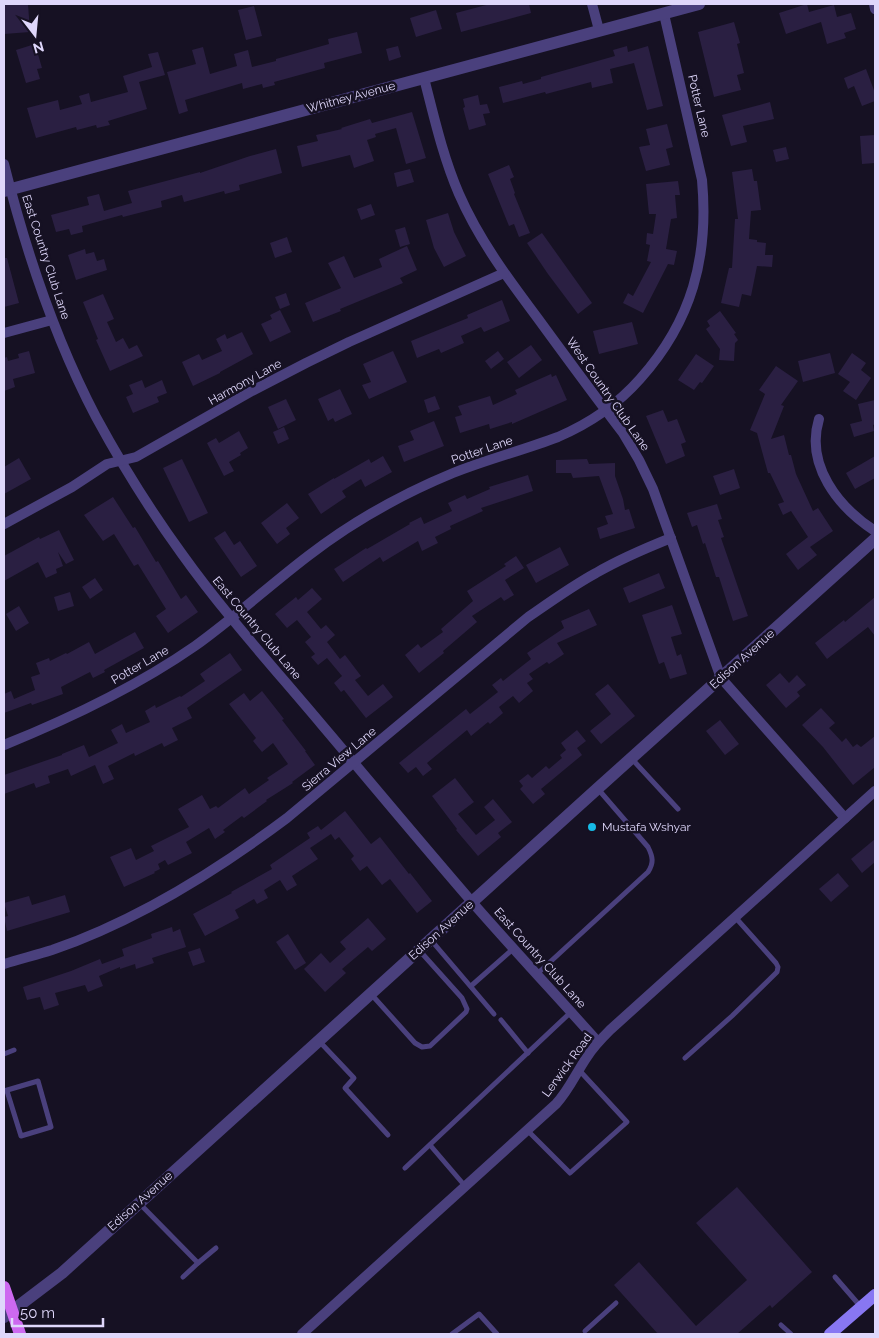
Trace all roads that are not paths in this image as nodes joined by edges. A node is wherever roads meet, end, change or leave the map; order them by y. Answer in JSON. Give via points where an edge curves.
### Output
{"nodes":[{"id":1,"x":592,"y":4,"type":"edge"},
{"id":2,"x":699,"y":4,"type":"edge"},
{"id":3,"x":874,"y":4,"type":"edge"},
{"id":4,"x":875,"y":9,"type":"edge"},
{"id":5,"x":664,"y":14,"type":"junction"},
{"id":6,"x":600,"y":30,"type":"junction"},
{"id":7,"x":424,"y":78,"type":"junction"},
{"id":8,"x":4,"y":164,"type":"edge"},
{"id":9,"x":7,"y":191,"type":"edge"},
{"id":10,"x":504,"y":273,"type":"junction"},
{"id":11,"x":52,"y":320,"type":"junction"},
{"id":12,"x":4,"y":333,"type":"edge"},
{"id":13,"x":605,"y":410,"type":"junction"},
{"id":14,"x":819,"y":419,"type":"dead end"},
{"id":15,"x":121,"y":461,"type":"junction"},
{"id":16,"x":4,"y":524,"type":"edge"},
{"id":17,"x":875,"y":531,"type":"edge"},
{"id":18,"x":671,"y":538,"type":"junction"},
{"id":19,"x":875,"y":539,"type":"edge"},
{"id":20,"x":232,"y":618,"type":"junction"},
{"id":21,"x":720,"y":678,"type":"junction"},
{"id":22,"x":4,"y":745,"type":"edge"},
{"id":23,"x":631,"y":758,"type":"junction"},
{"id":24,"x":354,"y":762,"type":"junction"},
{"id":25,"x":597,"y":789,"type":"junction"},
{"id":26,"x":875,"y":791,"type":"edge"},
{"id":27,"x":678,"y":809,"type":"dead end"},
{"id":28,"x":845,"y":818,"type":"junction"},
{"id":29,"x":472,"y":902,"type":"junction"},
{"id":30,"x":735,"y":917,"type":"junction"},
{"id":31,"x":430,"y":940,"type":"junction"},
{"id":32,"x":514,"y":948,"type":"junction"},
{"id":33,"x":419,"y":950,"type":"junction"},
{"id":34,"x":4,"y":964,"type":"edge"},
{"id":35,"x":537,"y":974,"type":"junction"},
{"id":36,"x":471,"y":986,"type":"junction"},
{"id":37,"x":370,"y":994,"type":"junction"},
{"id":38,"x":571,"y":1012,"type":"junction"},
{"id":39,"x":494,"y":1014,"type":"dead end"},
{"id":40,"x":501,"y":1020,"type":"dead end"},
{"id":41,"x":319,"y":1040,"type":"junction"},
{"id":42,"x":598,"y":1042,"type":"junction"},
{"id":43,"x":14,"y":1050,"type":"dead end"},
{"id":44,"x":528,"y":1053,"type":"junction"},
{"id":45,"x":4,"y":1054,"type":"edge"},
{"id":46,"x":684,"y":1058,"type":"dead end"},
{"id":47,"x":580,"y":1070,"type":"junction"},
{"id":48,"x":5,"y":1091,"type":"edge"},
{"id":49,"x":527,"y":1130,"type":"junction"},
{"id":50,"x":388,"y":1135,"type":"dead end"},
{"id":51,"x":430,"y":1145,"type":"junction"},
{"id":52,"x":405,"y":1168,"type":"dead end"},
{"id":53,"x":465,"y":1186,"type":"junction"},
{"id":54,"x":139,"y":1202,"type":"junction"},
{"id":55,"x":216,"y":1248,"type":"dead end"},
{"id":56,"x":198,"y":1263,"type":"junction"},
{"id":57,"x":183,"y":1277,"type":"dead end"},
{"id":58,"x":835,"y":1277,"type":"dead end"},
{"id":59,"x":4,"y":1287,"type":"edge"},
{"id":60,"x":875,"y":1295,"type":"edge"},
{"id":61,"x":616,"y":1303,"type":"dead end"},
{"id":62,"x":861,"y":1307,"type":"junction"},
{"id":63,"x":8,"y":1314,"type":"edge"},
{"id":64,"x":781,"y":1325,"type":"dead end"},
{"id":65,"x":585,"y":1331,"type":"dead end"},
{"id":66,"x":20,"y":1334,"type":"edge"},
{"id":67,"x":302,"y":1334,"type":"edge"},
{"id":68,"x":452,"y":1334,"type":"edge"},
{"id":69,"x":497,"y":1334,"type":"edge"},
{"id":70,"x":791,"y":1334,"type":"edge"},
{"id":71,"x":830,"y":1334,"type":"edge"}],
"edges":[{"from":1,"to":6,"type":"street"},
{"from":2,"to":5,"type":"street","name":"Whitney Avenue"},
{"from":3,"to":4,"type":"street"},
{"from":5,"to":6,"type":"street","name":"Whitney Avenue"},
{"from":5,"to":13,"type":"street","name":"Potter Lane","via":[[702,180],[703,247],[691,296],[669,341],[638,381]]},
{"from":6,"to":7,"type":"street","name":"Whitney Avenue"},
{"from":7,"to":9,"type":"street","name":"Whitney Avenue"},
{"from":7,"to":10,"type":"street","name":"West Country Club Lane","via":[[439,140],[459,194]]},
{"from":8,"to":9,"type":"street","name":"East Country Club Lane"},
{"from":9,"to":11,"type":"street","name":"East Country Club Lane"},
{"from":10,"to":13,"type":"street","name":"West Country Club Lane"},
{"from":10,"to":15,"type":"street","name":"Harmony Lane","via":[[306,363],[136,457]]},
{"from":11,"to":12,"type":"street"},
{"from":11,"to":15,"type":"street","name":"East Country Club Lane","via":[[96,416]]},
{"from":13,"to":18,"type":"street","name":"West Country Club Lane","via":[[639,460]]},
{"from":13,"to":20,"type":"street","name":"Potter Lane","via":[[559,436],[495,457],[412,491],[308,556]]},
{"from":14,"to":17,"type":"street","via":[[816,452],[823,474],[838,498]]},
{"from":15,"to":16,"type":"street","name":"Harmony Lane","via":[[107,464]]},
{"from":15,"to":20,"type":"street","name":"East Country Club Lane","via":[[151,511]]},
{"from":18,"to":21,"type":"street","name":"West Country Club Lane"},
{"from":18,"to":24,"type":"street","name":"Sierra View Lane","via":[[596,573],[548,604]]},
{"from":19,"to":21,"type":"street","name":"Edison Avenue"},
{"from":20,"to":22,"type":"street","name":"Potter Lane","via":[[138,682]]},
{"from":20,"to":24,"type":"street","name":"East Country Club Lane"},
{"from":21,"to":23,"type":"street","name":"Edison Avenue"},
{"from":21,"to":28,"type":"street","name":"West Country Club Lane"},
{"from":23,"to":25,"type":"street","name":"Edison Avenue"},
{"from":23,"to":27,"type":"lane"},
{"from":24,"to":29,"type":"street","name":"East Country Club Lane"},
{"from":24,"to":34,"type":"street","name":"Sierra View Lane","via":[[252,845],[172,896],[93,934]]},
{"from":25,"to":29,"type":"street","name":"Edison Avenue"},
{"from":25,"to":35,"type":"lane","via":[[648,847],[652,856],[651,867]]},
{"from":26,"to":28,"type":"street","name":"Lerwick Road"},
{"from":28,"to":30,"type":"street","name":"Lerwick Road"},
{"from":29,"to":31,"type":"street","name":"Edison Avenue"},
{"from":29,"to":32,"type":"street","name":"East Country Club Lane"},
{"from":30,"to":42,"type":"street","name":"Lerwick Road"},
{"from":30,"to":46,"type":"lane","via":[[776,962],[777,972]]},
{"from":31,"to":33,"type":"street","name":"Edison Avenue"},
{"from":31,"to":36,"type":"lane"},
{"from":32,"to":35,"type":"street","name":"East Country Club Lane"},
{"from":32,"to":36,"type":"lane"},
{"from":33,"to":37,"type":"street","name":"Edison Avenue"},
{"from":33,"to":37,"type":"lane","via":[[462,998],[467,1010],[430,1046],[422,1047],[415,1043]]},
{"from":35,"to":38,"type":"street","name":"East Country Club Lane"},
{"from":36,"to":39,"type":"lane"},
{"from":37,"to":41,"type":"street","name":"Edison Avenue"},
{"from":38,"to":42,"type":"street","name":"East Country Club Lane"},
{"from":38,"to":44,"type":"lane"},
{"from":40,"to":44,"type":"lane"},
{"from":41,"to":50,"type":"lane","via":[[354,1078],[345,1088]]},
{"from":41,"to":54,"type":"street","name":"Edison Avenue"},
{"from":42,"to":47,"type":"street","name":"Lerwick Road"},
{"from":43,"to":45,"type":"lane"},
{"from":44,"to":51,"type":"lane"},
{"from":47,"to":49,"type":"street","name":"Lerwick Road","via":[[562,1098]]},
{"from":47,"to":49,"type":"lane","via":[[628,1122],[570,1173]]},
{"from":48,"to":48,"type":"lane","via":[[38,1081],[51,1127],[21,1136]]},
{"from":49,"to":53,"type":"street","name":"Lerwick Road"},
{"from":51,"to":52,"type":"lane"},
{"from":51,"to":53,"type":"lane"},
{"from":53,"to":67,"type":"street","name":"Lerwick Road"},
{"from":54,"to":56,"type":"lane"},
{"from":54,"to":63,"type":"street","name":"Edison Avenue","via":[[62,1273]]},
{"from":55,"to":56,"type":"lane"},
{"from":56,"to":57,"type":"lane"},
{"from":58,"to":62,"type":"lane"},
{"from":59,"to":63,"type":"main road"},
{"from":60,"to":62,"type":"main road"},
{"from":61,"to":65,"type":"lane"},
{"from":62,"to":71,"type":"main road"},
{"from":63,"to":66,"type":"main road"},
{"from":64,"to":70,"type":"lane"},
{"from":68,"to":69,"type":"lane","via":[[479,1314]]}]}
